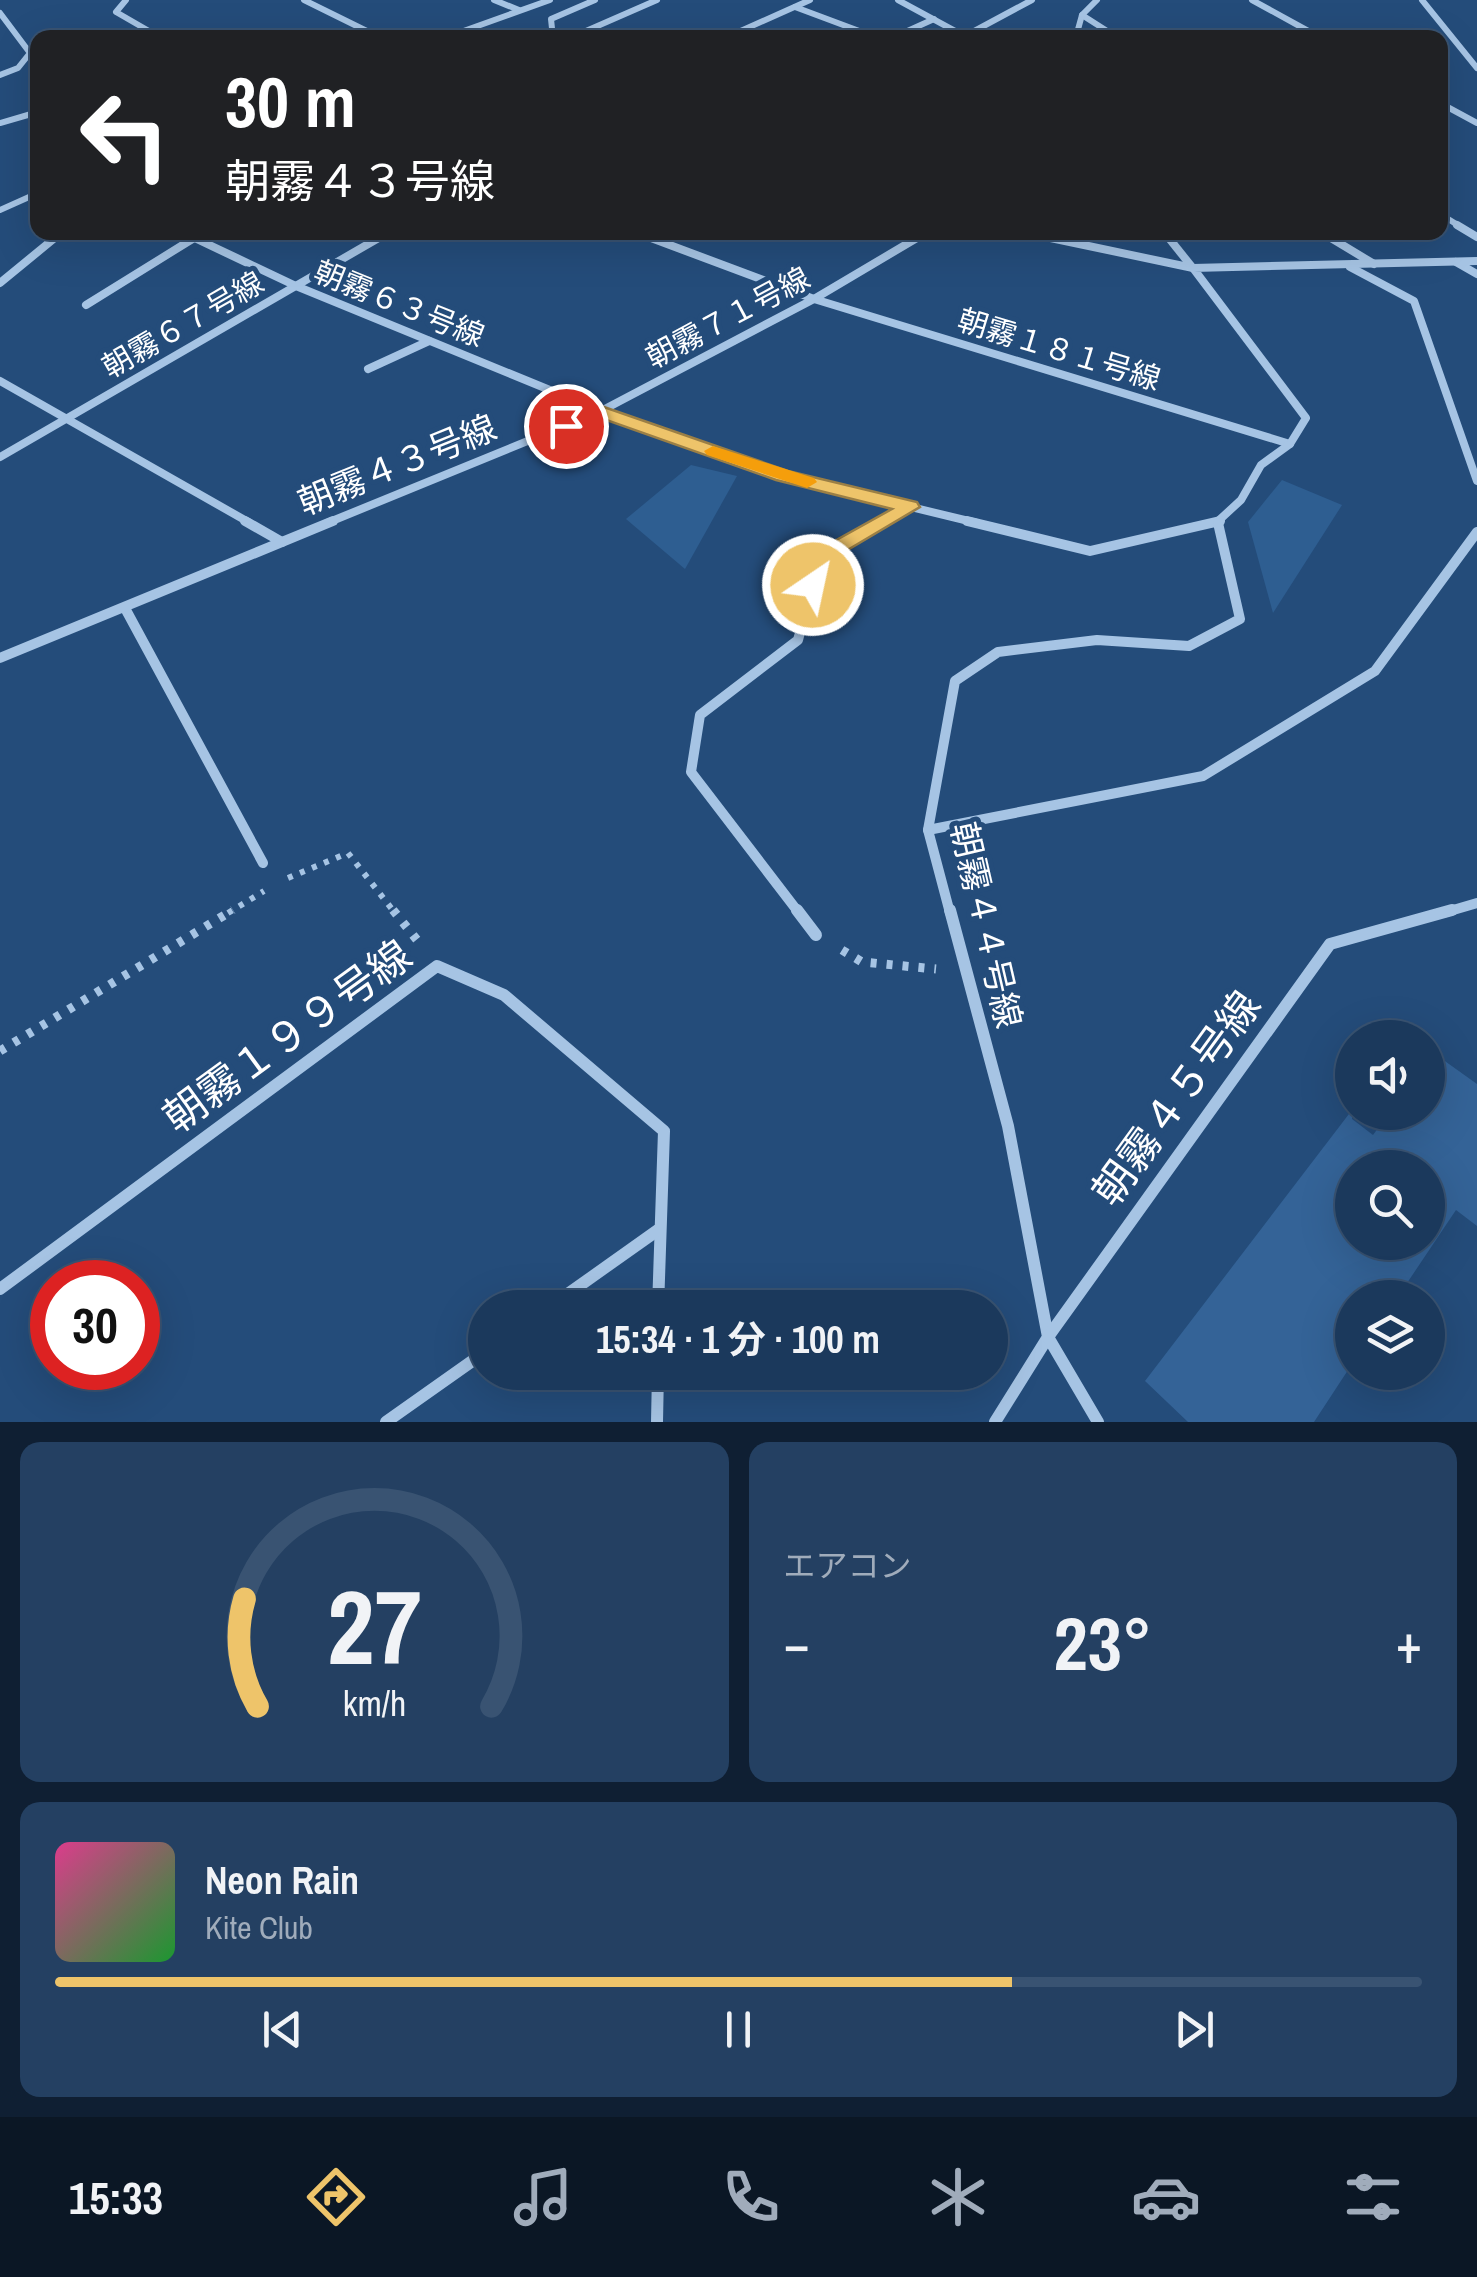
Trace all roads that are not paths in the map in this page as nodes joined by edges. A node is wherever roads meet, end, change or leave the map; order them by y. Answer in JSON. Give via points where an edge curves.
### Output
{"nodes":[{"id":1,"x":126,"y":0,"type":"edge"},
{"id":2,"x":304,"y":0,"type":"edge"},
{"id":3,"x":494,"y":0,"type":"edge"},
{"id":4,"x":550,"y":0,"type":"edge"},
{"id":5,"x":596,"y":0,"type":"edge"},
{"id":6,"x":656,"y":0,"type":"edge"},
{"id":7,"x":810,"y":0,"type":"edge"},
{"id":8,"x":898,"y":0,"type":"edge"},
{"id":9,"x":1032,"y":0,"type":"edge"},
{"id":10,"x":1097,"y":0,"type":"edge"},
{"id":11,"x":1252,"y":0,"type":"edge"},
{"id":12,"x":1422,"y":0,"type":"edge"},
{"id":13,"x":795,"y":7,"type":"junction"},
{"id":14,"x":520,"y":11,"type":"junction"},
{"id":15,"x":0,"y":14,"type":"edge"},
{"id":16,"x":1082,"y":14,"type":"junction"},
{"id":17,"x":934,"y":19,"type":"junction"},
{"id":18,"x":148,"y":30,"type":"edge"},
{"id":19,"x":365,"y":30,"type":"edge"},
{"id":20,"x":467,"y":30,"type":"edge"},
{"id":21,"x":552,"y":30,"type":"edge"},
{"id":22,"x":588,"y":30,"type":"edge"},
{"id":23,"x":743,"y":30,"type":"edge"},
{"id":24,"x":857,"y":30,"type":"edge"},
{"id":25,"x":910,"y":30,"type":"edge"},
{"id":26,"x":954,"y":30,"type":"edge"},
{"id":27,"x":979,"y":30,"type":"edge"},
{"id":28,"x":1080,"y":30,"type":"edge"},
{"id":29,"x":1106,"y":30,"type":"edge"},
{"id":30,"x":1306,"y":30,"type":"edge"},
{"id":31,"x":1446,"y":30,"type":"edge"},
{"id":32,"x":1448,"y":32,"type":"edge"},
{"id":33,"x":1477,"y":68,"type":"edge"},
{"id":34,"x":0,"y":75,"type":"edge"},
{"id":35,"x":1448,"y":107,"type":"edge"},
{"id":36,"x":30,"y":114,"type":"edge"},
{"id":37,"x":0,"y":123,"type":"edge"},
{"id":38,"x":1477,"y":123,"type":"edge"},
{"id":39,"x":30,"y":197,"type":"edge"},
{"id":40,"x":0,"y":210,"type":"edge"},
{"id":41,"x":1448,"y":219,"type":"edge"},
{"id":42,"x":1477,"y":237,"type":"edge"},
{"id":43,"x":52,"y":240,"type":"edge"},
{"id":44,"x":191,"y":240,"type":"edge"},
{"id":45,"x":198,"y":240,"type":"edge"},
{"id":46,"x":375,"y":240,"type":"edge"},
{"id":47,"x":656,"y":240,"type":"edge"},
{"id":48,"x":913,"y":240,"type":"edge"},
{"id":49,"x":1060,"y":240,"type":"edge"},
{"id":50,"x":1170,"y":240,"type":"edge"},
{"id":51,"x":1335,"y":240,"type":"edge"},
{"id":52,"x":1477,"y":261,"type":"edge"},
{"id":53,"x":1454,"y":262,"type":"junction"},
{"id":54,"x":1347,"y":265,"type":"junction"},
{"id":55,"x":1375,"y":265,"type":"junction"},
{"id":56,"x":1193,"y":268,"type":"junction"},
{"id":57,"x":1477,"y":274,"type":"edge"},
{"id":58,"x":0,"y":282,"type":"edge"},
{"id":59,"x":296,"y":286,"type":"junction"},
{"id":60,"x":814,"y":298,"type":"junction"},
{"id":61,"x":86,"y":305,"type":"dead end"},
{"id":62,"x":428,"y":341,"type":"junction"},
{"id":63,"x":368,"y":368,"type":"dead end"},
{"id":64,"x":0,"y":381,"type":"edge"},
{"id":65,"x":601,"y":411,"type":"junction"},
{"id":66,"x":64,"y":419,"type":"junction"},
{"id":67,"x":1290,"y":444,"type":"junction"},
{"id":68,"x":0,"y":457,"type":"edge"},
{"id":69,"x":1477,"y":481,"type":"edge"},
{"id":70,"x":910,"y":507,"type":"junction"},
{"id":71,"x":1218,"y":523,"type":"junction"},
{"id":72,"x":1477,"y":532,"type":"edge"},
{"id":73,"x":282,"y":542,"type":"junction"},
{"id":74,"x":126,"y":610,"type":"junction"},
{"id":75,"x":0,"y":658,"type":"edge"},
{"id":76,"x":928,"y":830,"type":"junction"},
{"id":77,"x":262,"y":863,"type":"dead end"},
{"id":78,"x":1477,"y":903,"type":"edge"},
{"id":79,"x":816,"y":935,"type":"road end"},
{"id":80,"x":658,"y":1230,"type":"junction"},
{"id":81,"x":0,"y":1289,"type":"edge"},
{"id":82,"x":573,"y":1290,"type":"edge"},
{"id":83,"x":658,"y":1290,"type":"edge"},
{"id":84,"x":1048,"y":1337,"type":"junction"},
{"id":85,"x":468,"y":1364,"type":"edge"},
{"id":86,"x":658,"y":1390,"type":"edge"},
{"id":87,"x":386,"y":1422,"type":"edge"},
{"id":88,"x":658,"y":1422,"type":"edge"},
{"id":89,"x":994,"y":1422,"type":"edge"},
{"id":90,"x":1098,"y":1422,"type":"edge"}],
"edges":[{"from":1,"to":18,"type":"street","via":[[116,12]]},
{"from":2,"to":19,"type":"street"},
{"from":3,"to":14,"type":"street"},
{"from":4,"to":14,"type":"street"},
{"from":5,"to":21,"type":"street","via":[[550,19]]},
{"from":6,"to":22,"type":"street"},
{"from":7,"to":13,"type":"street"},
{"from":8,"to":17,"type":"street"},
{"from":9,"to":27,"type":"street"},
{"from":10,"to":16,"type":"street"},
{"from":11,"to":30,"type":"street"},
{"from":12,"to":31,"type":"street"},
{"from":13,"to":23,"type":"street"},
{"from":13,"to":24,"type":"street"},
{"from":14,"to":20,"type":"street"},
{"from":15,"to":34,"type":"street","via":[[30,53]]},
{"from":16,"to":28,"type":"street"},
{"from":16,"to":29,"type":"street"},
{"from":17,"to":25,"type":"street"},
{"from":17,"to":26,"type":"street"},
{"from":32,"to":33,"type":"street"},
{"from":35,"to":38,"type":"street"},
{"from":36,"to":37,"type":"street"},
{"from":39,"to":40,"type":"street"},
{"from":41,"to":42,"type":"street"},
{"from":43,"to":58,"type":"street"},
{"from":44,"to":61,"type":"street"},
{"from":45,"to":59,"type":"street","name":"朝霧６３号線"},
{"from":46,"to":59,"type":"street","name":"朝霧６７号線"},
{"from":47,"to":60,"type":"street","name":"朝霧１８１号線"},
{"from":48,"to":60,"type":"street","name":"朝霧７１号線"},
{"from":49,"to":56,"type":"street"},
{"from":50,"to":56,"type":"street"},
{"from":51,"to":55,"type":"street"},
{"from":52,"to":53,"type":"street"},
{"from":53,"to":55,"type":"street"},
{"from":53,"to":57,"type":"street"},
{"from":54,"to":55,"type":"street"},
{"from":54,"to":56,"type":"street"},
{"from":54,"to":69,"type":"street","via":[[1414,301]]},
{"from":56,"to":67,"type":"street","via":[[1306,418]]},
{"from":59,"to":62,"type":"street","name":"朝霧６３号線"},
{"from":59,"to":66,"type":"street","name":"朝霧６７号線"},
{"from":60,"to":65,"type":"street","name":"朝霧７１号線"},
{"from":60,"to":67,"type":"street","name":"朝霧１８１号線"},
{"from":62,"to":63,"type":"street"},
{"from":62,"to":65,"type":"street","name":"朝霧６３号線"},
{"from":64,"to":66,"type":"street"},
{"from":65,"to":70,"type":"street","via":[[783,476]]},
{"from":65,"to":73,"type":"street","name":"朝霧４３号線"},
{"from":66,"to":68,"type":"street","name":"朝霧６７号線"},
{"from":66,"to":73,"type":"street"},
{"from":67,"to":71,"type":"street","via":[[1262,465]]},
{"from":70,"to":71,"type":"street","via":[[1090,550]]},
{"from":70,"to":79,"type":"street","via":[[820,558],[798,640],[700,714],[691,772]]},
{"from":71,"to":76,"type":"street","name":"朝霧４４号線","via":[[1240,619],[1189,646],[1097,640],[998,652],[954,682]]},
{"from":72,"to":76,"type":"street","via":[[1375,671],[1203,776]]},
{"from":73,"to":74,"type":"street","name":"朝霧４３号線"},
{"from":74,"to":75,"type":"street","name":"朝霧４３号線"},
{"from":74,"to":77,"type":"street"},
{"from":76,"to":84,"type":"street","name":"朝霧４４号線","via":[[1008,1126]]},
{"from":78,"to":84,"type":"street","name":"朝霧４５号線","via":[[1330,944]]},
{"from":80,"to":81,"type":"street","name":"朝霧１９９号線","via":[[664,1132],[504,996],[437,966]]},
{"from":80,"to":82,"type":"street"},
{"from":80,"to":83,"type":"street","name":"朝霧１９９号線"},
{"from":84,"to":89,"type":"street","name":"朝霧４５号線"},
{"from":84,"to":90,"type":"street"},
{"from":85,"to":87,"type":"street"},
{"from":86,"to":88,"type":"street"}]}
